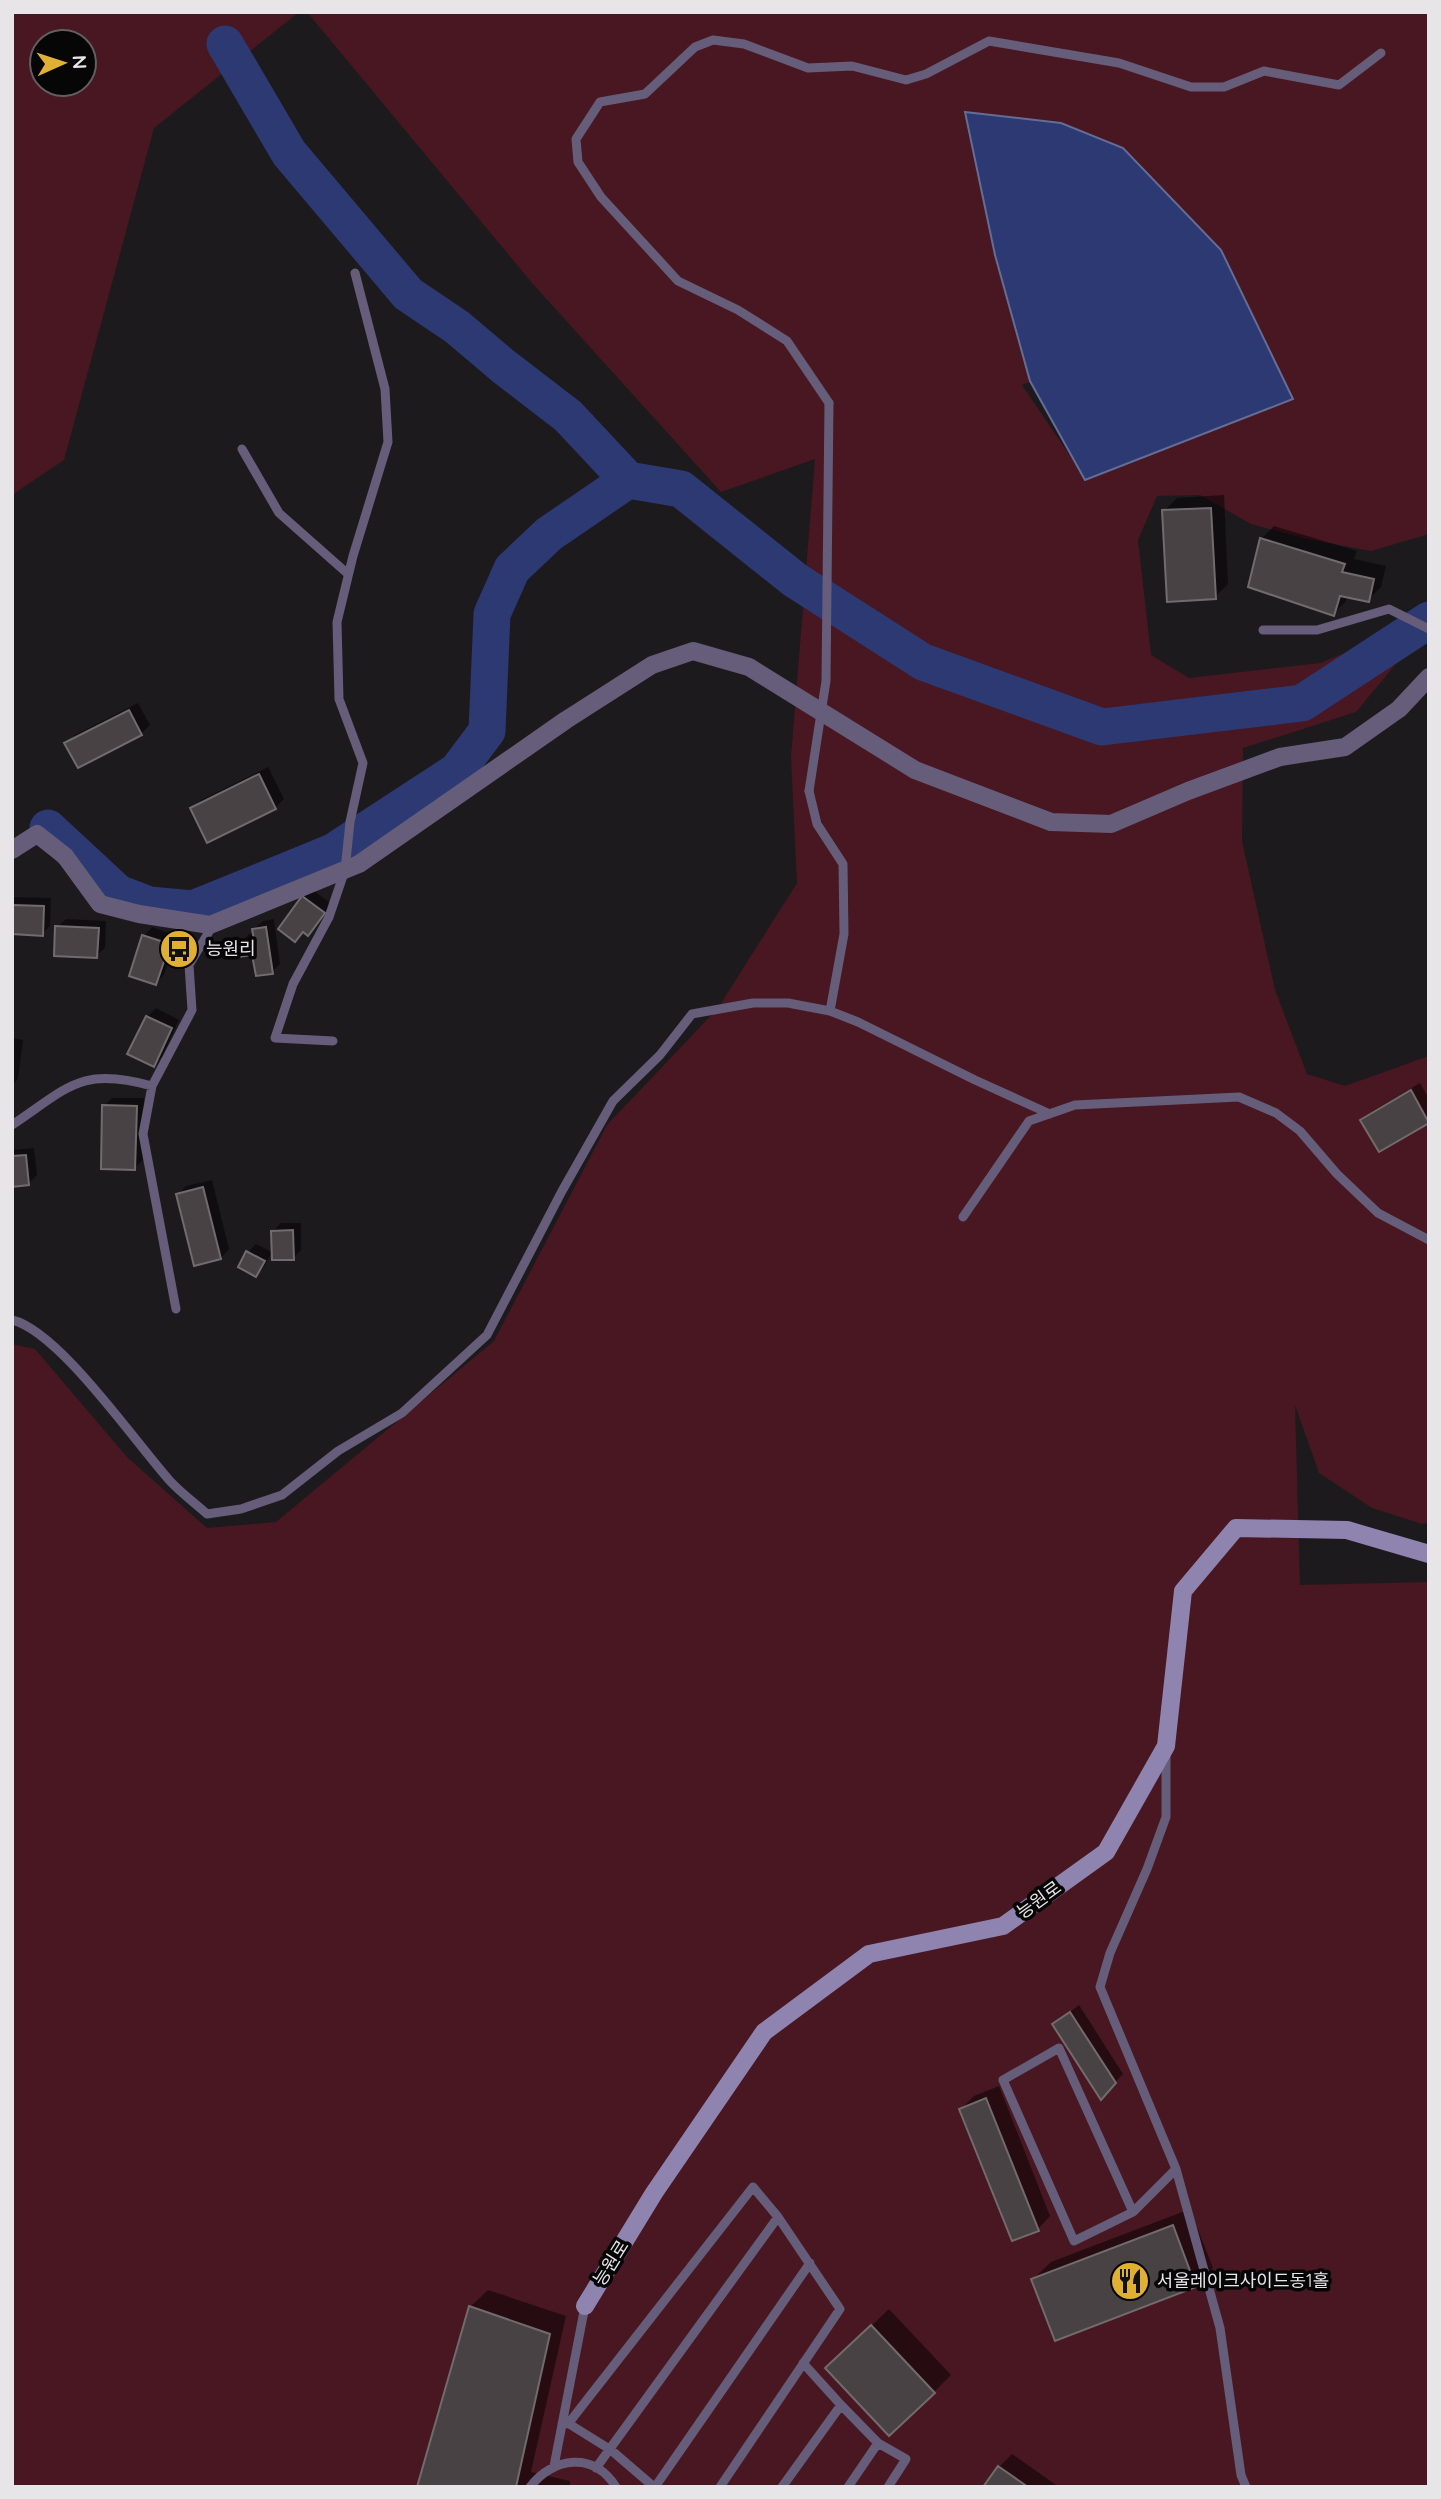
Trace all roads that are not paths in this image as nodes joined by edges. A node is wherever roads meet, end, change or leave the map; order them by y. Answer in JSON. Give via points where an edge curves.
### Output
{"nodes":[{"id":1,"x":1381,"y":53,"type":"dead end"},
{"id":2,"x":355,"y":273,"type":"dead end"},
{"id":3,"x":242,"y":449,"type":"dead end"},
{"id":4,"x":348,"y":574,"type":"junction"},
{"id":5,"x":1429,"y":629,"type":"edge"},
{"id":6,"x":1263,"y":630,"type":"dead end"},
{"id":7,"x":1429,"y":677,"type":"edge"},
{"id":8,"x":12,"y":850,"type":"edge"},
{"id":9,"x":345,"y":870,"type":"junction"},
{"id":10,"x":214,"y":923,"type":"junction"},
{"id":11,"x":830,"y":1011,"type":"junction"},
{"id":12,"x":333,"y":1041,"type":"dead end"},
{"id":13,"x":152,"y":1086,"type":"junction"},
{"id":14,"x":1050,"y":1114,"type":"junction"},
{"id":15,"x":12,"y":1125,"type":"edge"},
{"id":16,"x":963,"y":1217,"type":"dead end"},
{"id":17,"x":1429,"y":1240,"type":"edge"},
{"id":18,"x":176,"y":1310,"type":"dead end"},
{"id":19,"x":12,"y":1320,"type":"edge"},
{"id":20,"x":1429,"y":1554,"type":"edge"},
{"id":21,"x":1166,"y":1746,"type":"junction"},
{"id":22,"x":1176,"y":2169,"type":"junction"},
{"id":23,"x":1133,"y":2212,"type":"junction"},
{"id":24,"x":778,"y":2217,"type":"junction"},
{"id":25,"x":810,"y":2263,"type":"junction"},
{"id":26,"x":585,"y":2306,"type":"joint"},
{"id":27,"x":803,"y":2363,"type":"junction"},
{"id":28,"x":841,"y":2406,"type":"junction"},
{"id":29,"x":565,"y":2422,"type":"junction"},
{"id":30,"x":878,"y":2443,"type":"junction"},
{"id":31,"x":611,"y":2450,"type":"junction"},
{"id":32,"x":554,"y":2466,"type":"junction"},
{"id":33,"x":596,"y":2468,"type":"junction"},
{"id":34,"x":530,"y":2487,"type":"edge"},
{"id":35,"x":616,"y":2487,"type":"edge"},
{"id":36,"x":655,"y":2487,"type":"edge"},
{"id":37,"x":720,"y":2487,"type":"edge"},
{"id":38,"x":782,"y":2487,"type":"edge"},
{"id":39,"x":848,"y":2487,"type":"edge"},
{"id":40,"x":888,"y":2487,"type":"edge"},
{"id":41,"x":1246,"y":2487,"type":"edge"}],
"edges":[{"from":1,"to":11,"type":"lane","bridge":true,"via":[[1339,85],[1264,71],[1224,87],[1191,87],[1119,63],[989,41],[906,80],[852,66],[808,68],[744,44],[713,40],[695,47],[645,94],[600,102],[576,139],[578,163],[600,197],[678,281],[738,310],[787,341],[829,403],[826,681],[809,791],[817,824],[842,864],[844,934]]},
{"from":2,"to":4,"type":"lane","via":[[385,389],[388,442]]},
{"from":3,"to":4,"type":"lane","via":[[279,513]]},
{"from":4,"to":9,"type":"lane","via":[[337,622],[339,699],[363,762]]},
{"from":5,"to":6,"type":"lane","via":[[1389,609],[1317,630]]},
{"from":7,"to":9,"type":"street","via":[[1399,709],[1345,747],[1280,757],[1111,824],[1051,822],[915,770],[749,667],[693,652],[652,665]]},
{"from":8,"to":10,"type":"street","via":[[37,834],[65,856],[100,904]]},
{"from":9,"to":10,"type":"street"},
{"from":9,"to":12,"type":"lane","via":[[329,917],[293,984],[275,1038]]},
{"from":10,"to":13,"type":"lane","via":[[190,965],[192,1010]]},
{"from":11,"to":14,"type":"lane"},
{"from":11,"to":19,"type":"lane","via":[[788,1003],[753,1003],[692,1014],[660,1055],[613,1101],[487,1335],[402,1413],[338,1451],[282,1495],[241,1509],[206,1514],[173,1483],[69,1359],[26,1323]]},
{"from":13,"to":15,"type":"lane","via":[[125,1078],[75,1082]]},
{"from":13,"to":18,"type":"lane","via":[[143,1134]]},
{"from":14,"to":16,"type":"lane","via":[[1029,1121]]},
{"from":14,"to":17,"type":"lane","via":[[1075,1105],[1239,1097],[1276,1113],[1300,1131],[1378,1213]]},
{"from":20,"to":21,"type":"street","name":"능원로","via":[[1347,1530],[1236,1528],[1184,1591]]},
{"from":21,"to":22,"type":"lane","via":[[1166,1817],[1100,1987]]},
{"from":21,"to":26,"type":"street","name":"능원로","via":[[1106,1852],[1003,1926],[869,1954],[764,2032],[654,2193]]},
{"from":22,"to":23,"type":"lane"},
{"from":22,"to":41,"type":"lane","via":[[1220,2328]]},
{"from":23,"to":23,"type":"lane","via":[[1059,2048],[1003,2080],[1074,2241]]},
{"from":24,"to":25,"type":"lane"},
{"from":24,"to":29,"type":"lane","via":[[753,2187]]},
{"from":24,"to":31,"type":"lane"},
{"from":25,"to":27,"type":"lane","via":[[840,2309]]},
{"from":25,"to":36,"type":"lane"},
{"from":26,"to":29,"type":"lane"},
{"from":27,"to":28,"type":"lane"},
{"from":27,"to":37,"type":"lane"},
{"from":28,"to":30,"type":"lane"},
{"from":28,"to":38,"type":"lane"},
{"from":29,"to":31,"type":"lane"},
{"from":29,"to":32,"type":"lane"},
{"from":30,"to":39,"type":"lane"},
{"from":30,"to":40,"type":"lane","via":[[906,2459]]},
{"from":31,"to":33,"type":"lane"},
{"from":31,"to":36,"type":"lane"},
{"from":32,"to":33,"type":"lane","via":[[570,2462]]},
{"from":32,"to":34,"type":"lane"},
{"from":33,"to":35,"type":"lane"}]}
